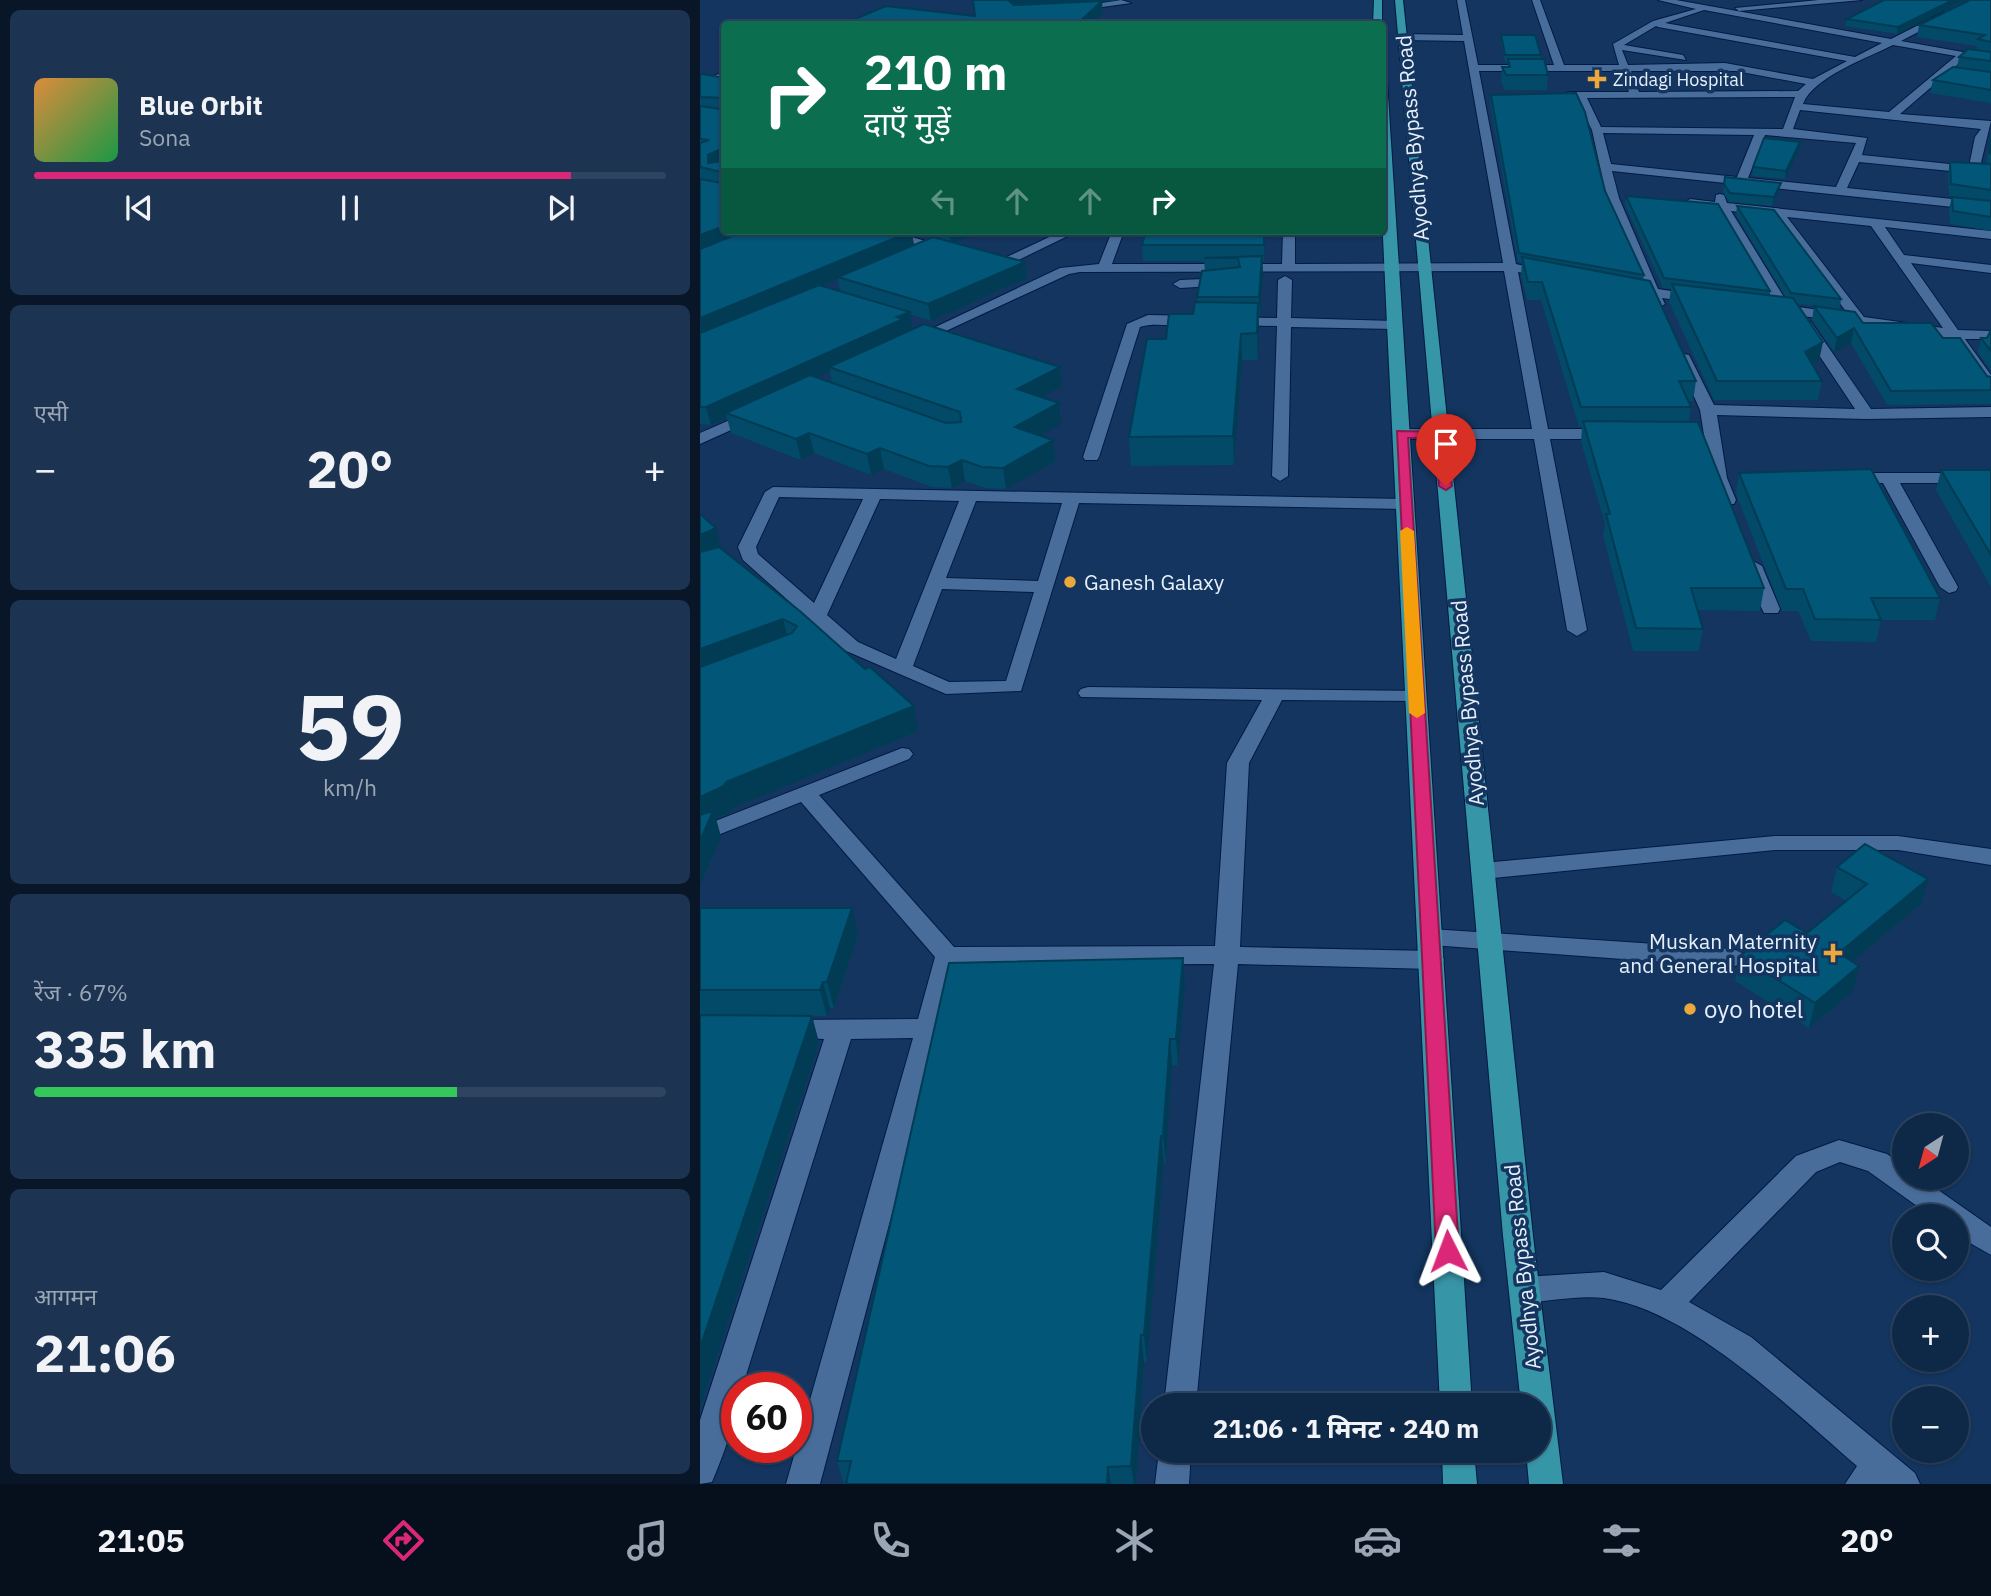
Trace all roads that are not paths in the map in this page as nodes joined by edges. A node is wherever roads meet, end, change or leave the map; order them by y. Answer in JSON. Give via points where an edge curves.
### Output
{"nodes":[{"id":1,"x":1125,"y":0,"type":"edge"},
{"id":2,"x":1378,"y":0,"type":"edge"},
{"id":3,"x":1399,"y":0,"type":"edge"},
{"id":4,"x":1461,"y":0,"type":"edge"},
{"id":5,"x":1536,"y":0,"type":"edge"},
{"id":6,"x":1858,"y":0,"type":"edge"},
{"id":7,"x":1669,"y":1,"type":"edge"},
{"id":8,"x":1066,"y":9,"type":"edge"},
{"id":9,"x":1705,"y":10,"type":"junction"},
{"id":10,"x":1952,"y":12,"type":"edge"},
{"id":11,"x":1378,"y":21,"type":"edge"},
{"id":12,"x":1656,"y":24,"type":"junction"},
{"id":13,"x":1395,"y":31,"type":"edge"},
{"id":14,"x":1468,"y":38,"type":"junction"},
{"id":15,"x":1893,"y":43,"type":"junction"},
{"id":16,"x":1616,"y":46,"type":"junction"},
{"id":17,"x":1991,"y":57,"type":"edge"},
{"id":18,"x":1960,"y":58,"type":"junction"},
{"id":19,"x":1855,"y":60,"type":"junction"},
{"id":20,"x":1991,"y":65,"type":"edge"},
{"id":21,"x":1472,"y":68,"type":"junction"},
{"id":22,"x":1560,"y":68,"type":"junction"},
{"id":23,"x":1624,"y":68,"type":"junction"},
{"id":24,"x":1738,"y":68,"type":"junction"},
{"id":25,"x":1941,"y":72,"type":"junction"},
{"id":26,"x":1962,"y":75,"type":"edge"},
{"id":27,"x":721,"y":76,"type":"edge"},
{"id":28,"x":1814,"y":82,"type":"junction"},
{"id":29,"x":700,"y":84,"type":"edge"},
{"id":30,"x":1801,"y":94,"type":"junction"},
{"id":31,"x":1555,"y":95,"type":"edge"},
{"id":32,"x":1580,"y":95,"type":"junction"},
{"id":33,"x":1635,"y":95,"type":"junction"},
{"id":34,"x":1796,"y":106,"type":"junction"},
{"id":35,"x":1891,"y":116,"type":"junction"},
{"id":36,"x":1597,"y":130,"type":"junction"},
{"id":37,"x":1761,"y":131,"type":"junction"},
{"id":38,"x":1787,"y":132,"type":"junction"},
{"id":39,"x":1988,"y":132,"type":"edge"},
{"id":40,"x":1857,"y":158,"type":"junction"},
{"id":41,"x":1608,"y":167,"type":"junction"},
{"id":42,"x":1974,"y":170,"type":"junction"},
{"id":43,"x":1991,"y":172,"type":"edge"},
{"id":44,"x":1717,"y":178,"type":"junction"},
{"id":45,"x":1741,"y":181,"type":"junction"},
{"id":46,"x":1840,"y":192,"type":"junction"},
{"id":47,"x":1681,"y":202,"type":"edge"},
{"id":48,"x":1721,"y":205,"type":"junction"},
{"id":49,"x":1991,"y":207,"type":"edge"},
{"id":50,"x":1386,"y":209,"type":"edge"},
{"id":51,"x":1778,"y":213,"type":"junction"},
{"id":52,"x":1877,"y":225,"type":"junction"},
{"id":53,"x":892,"y":235,"type":"edge"},
{"id":54,"x":1062,"y":235,"type":"edge"},
{"id":55,"x":1116,"y":235,"type":"edge"},
{"id":56,"x":1289,"y":235,"type":"edge"},
{"id":57,"x":1991,"y":235,"type":"edge"},
{"id":58,"x":934,"y":246,"type":"junction"},
{"id":59,"x":961,"y":253,"type":"edge"},
{"id":60,"x":909,"y":256,"type":"edge"},
{"id":61,"x":1901,"y":258,"type":"junction"},
{"id":62,"x":1510,"y":267,"type":"junction"},
{"id":63,"x":1104,"y":268,"type":"junction"},
{"id":64,"x":1424,"y":268,"type":"junction"},
{"id":65,"x":1991,"y":269,"type":"edge"},
{"id":66,"x":1393,"y":273,"type":"junction"},
{"id":67,"x":1286,"y":274,"type":"junction"},
{"id":68,"x":1052,"y":277,"type":"junction"},
{"id":69,"x":1562,"y":277,"type":"edge"},
{"id":70,"x":1180,"y":284,"type":"dead end"},
{"id":71,"x":1614,"y":286,"type":"edge"},
{"id":72,"x":1653,"y":293,"type":"junction"},
{"id":73,"x":1718,"y":301,"type":"edge"},
{"id":74,"x":1780,"y":302,"type":"edge"},
{"id":75,"x":1757,"y":306,"type":"edge"},
{"id":76,"x":1796,"y":311,"type":"junction"},
{"id":77,"x":1664,"y":317,"type":"edge"},
{"id":78,"x":1858,"y":318,"type":"junction"},
{"id":79,"x":911,"y":322,"type":"edge"},
{"id":80,"x":1286,"y":322,"type":"junction"},
{"id":81,"x":1394,"y":325,"type":"junction"},
{"id":82,"x":937,"y":330,"type":"junction"},
{"id":83,"x":1954,"y":334,"type":"junction"},
{"id":84,"x":1991,"y":335,"type":"edge"},
{"id":85,"x":961,"y":337,"type":"edge"},
{"id":86,"x":1675,"y":340,"type":"edge"},
{"id":87,"x":900,"y":347,"type":"edge"},
{"id":88,"x":1991,"y":386,"type":"edge"},
{"id":89,"x":775,"y":404,"type":"edge"},
{"id":90,"x":1708,"y":410,"type":"junction"},
{"id":91,"x":1991,"y":412,"type":"edge"},
{"id":92,"x":1866,"y":414,"type":"junction"},
{"id":93,"x":1541,"y":433,"type":"junction"},
{"id":94,"x":1402,"y":434,"type":"junction"},
{"id":95,"x":1441,"y":434,"type":"junction"},
{"id":96,"x":1632,"y":434,"type":"edge"},
{"id":97,"x":700,"y":439,"type":"edge"},
{"id":98,"x":1091,"y":457,"type":"dead end"},
{"id":99,"x":1280,"y":476,"type":"dead end"},
{"id":100,"x":1824,"y":478,"type":"edge"},
{"id":101,"x":1889,"y":478,"type":"junction"},
{"id":102,"x":1991,"y":478,"type":"edge"},
{"id":103,"x":874,"y":493,"type":"junction"},
{"id":104,"x":970,"y":494,"type":"junction"},
{"id":105,"x":1073,"y":496,"type":"junction"},
{"id":106,"x":1406,"y":504,"type":"junction"},
{"id":107,"x":1733,"y":514,"type":"edge"},
{"id":108,"x":1747,"y":550,"type":"edge"},
{"id":109,"x":935,"y":583,"type":"junction"},
{"id":110,"x":1045,"y":587,"type":"junction"},
{"id":111,"x":1949,"y":587,"type":"dead end"},
{"id":112,"x":1770,"y":609,"type":"dead end"},
{"id":113,"x":817,"y":616,"type":"junction"},
{"id":114,"x":1577,"y":630,"type":"dead end"},
{"id":115,"x":902,"y":668,"type":"junction"},
{"id":116,"x":1088,"y":693,"type":"dead end"},
{"id":117,"x":1276,"y":694,"type":"junction"},
{"id":118,"x":1416,"y":695,"type":"junction"},
{"id":119,"x":902,"y":754,"type":"dead end"},
{"id":120,"x":804,"y":793,"type":"junction"},
{"id":121,"x":700,"y":835,"type":"edge"},
{"id":122,"x":1991,"y":857,"type":"edge"},
{"id":123,"x":1483,"y":871,"type":"junction"},
{"id":124,"x":1490,"y":939,"type":"junction"},
{"id":125,"x":1432,"y":948,"type":"junction"},
{"id":126,"x":1227,"y":955,"type":"junction"},
{"id":127,"x":947,"y":956,"type":"junction"},
{"id":128,"x":1732,"y":958,"type":"dead end"},
{"id":129,"x":928,"y":1028,"type":"junction"},
{"id":130,"x":756,"y":1030,"type":"edge"},
{"id":131,"x":840,"y":1031,"type":"junction"},
{"id":132,"x":1937,"y":1204,"type":"edge"},
{"id":133,"x":1969,"y":1227,"type":"edge"},
{"id":134,"x":1991,"y":1243,"type":"edge"},
{"id":135,"x":1524,"y":1290,"type":"junction"},
{"id":136,"x":1666,"y":1305,"type":"junction"},
{"id":137,"x":1181,"y":1393,"type":"edge"},
{"id":138,"x":1455,"y":1393,"type":"edge"},
{"id":139,"x":1536,"y":1393,"type":"edge"},
{"id":140,"x":1174,"y":1463,"type":"edge"},
{"id":141,"x":1459,"y":1463,"type":"edge"},
{"id":142,"x":1544,"y":1463,"type":"edge"},
{"id":143,"x":700,"y":1471,"type":"edge"},
{"id":144,"x":1882,"y":1477,"type":"edge"},
{"id":145,"x":803,"y":1484,"type":"edge"},
{"id":146,"x":1172,"y":1484,"type":"edge"},
{"id":147,"x":1460,"y":1484,"type":"edge"},
{"id":148,"x":1546,"y":1484,"type":"edge"}],
"edges":[{"from":1,"to":8,"type":"street","via":[[1127,4],[1116,7]]},
{"from":2,"to":11,"type":"main road","name":"Ayodhya Bypass Road"},
{"from":3,"to":13,"type":"main road","name":"Ayodhya Bypass Road"},
{"from":4,"to":14,"type":"street"},
{"from":5,"to":22,"type":"street"},
{"from":6,"to":9,"type":"street"},
{"from":7,"to":9,"type":"street"},
{"from":9,"to":12,"type":"street"},
{"from":9,"to":15,"type":"street"},
{"from":10,"to":15,"type":"street"},
{"from":12,"to":16,"type":"street"},
{"from":12,"to":19,"type":"street"},
{"from":13,"to":14,"type":"street"},
{"from":13,"to":64,"type":"main road","name":"Ayodhya Bypass Road"},
{"from":14,"to":21,"type":"street"},
{"from":15,"to":17,"type":"street"},
{"from":15,"to":18,"type":"street"},
{"from":15,"to":19,"type":"street"},
{"from":16,"to":23,"type":"street"},
{"from":16,"to":24,"type":"street"},
{"from":17,"to":18,"type":"street"},
{"from":18,"to":20,"type":"street"},
{"from":18,"to":25,"type":"street"},
{"from":19,"to":28,"type":"street"},
{"from":21,"to":22,"type":"street"},
{"from":21,"to":62,"type":"street","via":[[1485,96]]},
{"from":22,"to":23,"type":"street"},
{"from":23,"to":24,"type":"street"},
{"from":23,"to":33,"type":"street"},
{"from":24,"to":28,"type":"street"},
{"from":25,"to":26,"type":"street"},
{"from":25,"to":35,"type":"street"},
{"from":27,"to":29,"type":"street"},
{"from":28,"to":30,"type":"street"},
{"from":30,"to":33,"type":"street"},
{"from":30,"to":34,"type":"street"},
{"from":31,"to":32,"type":"street"},
{"from":32,"to":33,"type":"street"},
{"from":32,"to":36,"type":"street"},
{"from":34,"to":35,"type":"street"},
{"from":34,"to":38,"type":"street"},
{"from":35,"to":39,"type":"street"},
{"from":36,"to":37,"type":"street"},
{"from":36,"to":41,"type":"street"},
{"from":37,"to":38,"type":"street"},
{"from":37,"to":45,"type":"street"},
{"from":38,"to":40,"type":"street","via":[[1863,141]]},
{"from":39,"to":42,"type":"street"},
{"from":40,"to":42,"type":"street"},
{"from":40,"to":46,"type":"street"},
{"from":41,"to":44,"type":"street"},
{"from":41,"to":72,"type":"street"},
{"from":42,"to":43,"type":"street"},
{"from":44,"to":45,"type":"street"},
{"from":44,"to":48,"type":"street"},
{"from":45,"to":46,"type":"street"},
{"from":46,"to":49,"type":"street"},
{"from":47,"to":48,"type":"street"},
{"from":48,"to":51,"type":"street"},
{"from":48,"to":74,"type":"street"},
{"from":50,"to":66,"type":"main road","name":"Ayodhya Bypass Road"},
{"from":51,"to":52,"type":"street"},
{"from":51,"to":78,"type":"street"},
{"from":52,"to":57,"type":"street"},
{"from":52,"to":61,"type":"street"},
{"from":53,"to":58,"type":"street"},
{"from":54,"to":68,"type":"street","via":[[994,261]]},
{"from":55,"to":63,"type":"street"},
{"from":56,"to":67,"type":"street"},
{"from":58,"to":59,"type":"street"},
{"from":58,"to":60,"type":"street"},
{"from":61,"to":65,"type":"street"},
{"from":61,"to":83,"type":"street"},
{"from":62,"to":64,"type":"street"},
{"from":62,"to":69,"type":"street"},
{"from":62,"to":93,"type":"street"},
{"from":63,"to":67,"type":"street"},
{"from":63,"to":68,"type":"street","via":[[1080,268]]},
{"from":64,"to":66,"type":"street"},
{"from":64,"to":95,"type":"main road","name":"Ayodhya Bypass Road"},
{"from":66,"to":67,"type":"street"},
{"from":66,"to":81,"type":"main road","name":"Ayodhya Bypass Road"},
{"from":67,"to":70,"type":"street"},
{"from":67,"to":80,"type":"street"},
{"from":68,"to":82,"type":"street"},
{"from":71,"to":72,"type":"street"},
{"from":72,"to":73,"type":"street"},
{"from":72,"to":77,"type":"street"},
{"from":75,"to":76,"type":"street"},
{"from":76,"to":78,"type":"street"},
{"from":76,"to":92,"type":"street"},
{"from":78,"to":83,"type":"street"},
{"from":79,"to":82,"type":"street"},
{"from":80,"to":81,"type":"street"},
{"from":80,"to":98,"type":"street","via":[[1138,321]]},
{"from":80,"to":99,"type":"street"},
{"from":81,"to":94,"type":"main road","name":"Ayodhya Bypass Road"},
{"from":82,"to":85,"type":"street"},
{"from":82,"to":87,"type":"street"},
{"from":83,"to":84,"type":"street"},
{"from":83,"to":88,"type":"street"},
{"from":86,"to":90,"type":"street"},
{"from":89,"to":97,"type":"street"},
{"from":90,"to":92,"type":"street"},
{"from":90,"to":107,"type":"street","via":[[1704,435],[1726,478]]},
{"from":91,"to":92,"type":"street"},
{"from":93,"to":95,"type":"street"},
{"from":93,"to":96,"type":"street"},
{"from":93,"to":114,"type":"street"},
{"from":94,"to":95,"type":"street"},
{"from":94,"to":106,"type":"main road","name":"Ayodhya Bypass Road"},
{"from":95,"to":123,"type":"main road","name":"Ayodhya Bypass Road"},
{"from":100,"to":101,"type":"street"},
{"from":101,"to":102,"type":"street"},
{"from":101,"to":111,"type":"street"},
{"from":103,"to":104,"type":"street"},
{"from":103,"to":113,"type":"street"},
{"from":103,"to":113,"type":"street","via":[[773,492],[752,536],[749,556]]},
{"from":104,"to":105,"type":"street"},
{"from":104,"to":109,"type":"street"},
{"from":105,"to":106,"type":"street"},
{"from":105,"to":110,"type":"street"},
{"from":106,"to":118,"type":"main road","name":"Ayodhya Bypass Road"},
{"from":108,"to":112,"type":"street"},
{"from":109,"to":110,"type":"street"},
{"from":109,"to":115,"type":"street"},
{"from":110,"to":115,"type":"street","via":[[1014,687],[946,688]]},
{"from":113,"to":115,"type":"street","via":[[852,646]]},
{"from":116,"to":117,"type":"street"},
{"from":117,"to":118,"type":"street"},
{"from":117,"to":126,"type":"street","via":[[1238,763]]},
{"from":118,"to":125,"type":"main road","name":"Ayodhya Bypass Road"},
{"from":119,"to":120,"type":"street"},
{"from":120,"to":121,"type":"street"},
{"from":120,"to":127,"type":"street"},
{"from":122,"to":123,"type":"street","via":[[1898,843],[1775,843]]},
{"from":123,"to":124,"type":"main road","name":"Ayodhya Bypass Road"},
{"from":124,"to":125,"type":"street"},
{"from":124,"to":128,"type":"street"},
{"from":124,"to":135,"type":"main road","name":"Ayodhya Bypass Road"},
{"from":125,"to":126,"type":"street"},
{"from":125,"to":138,"type":"main road","name":"Ayodhya Bypass Road"},
{"from":126,"to":127,"type":"street"},
{"from":126,"to":137,"type":"street"},
{"from":127,"to":129,"type":"street"},
{"from":129,"to":131,"type":"street"},
{"from":129,"to":145,"type":"street"},
{"from":130,"to":131,"type":"street"},
{"from":131,"to":143,"type":"street"},
{"from":132,"to":136,"type":"street","via":[[1877,1162],[1839,1151],[1806,1164]]},
{"from":133,"to":134,"type":"street"},
{"from":135,"to":136,"type":"street","via":[[1604,1285]]},
{"from":135,"to":139,"type":"main road","name":"Ayodhya Bypass Road"},
{"from":136,"to":144,"type":"street","via":[[1740,1347]]},
{"from":140,"to":146,"type":"street"},
{"from":141,"to":147,"type":"main road"},
{"from":142,"to":148,"type":"main road"}]}
